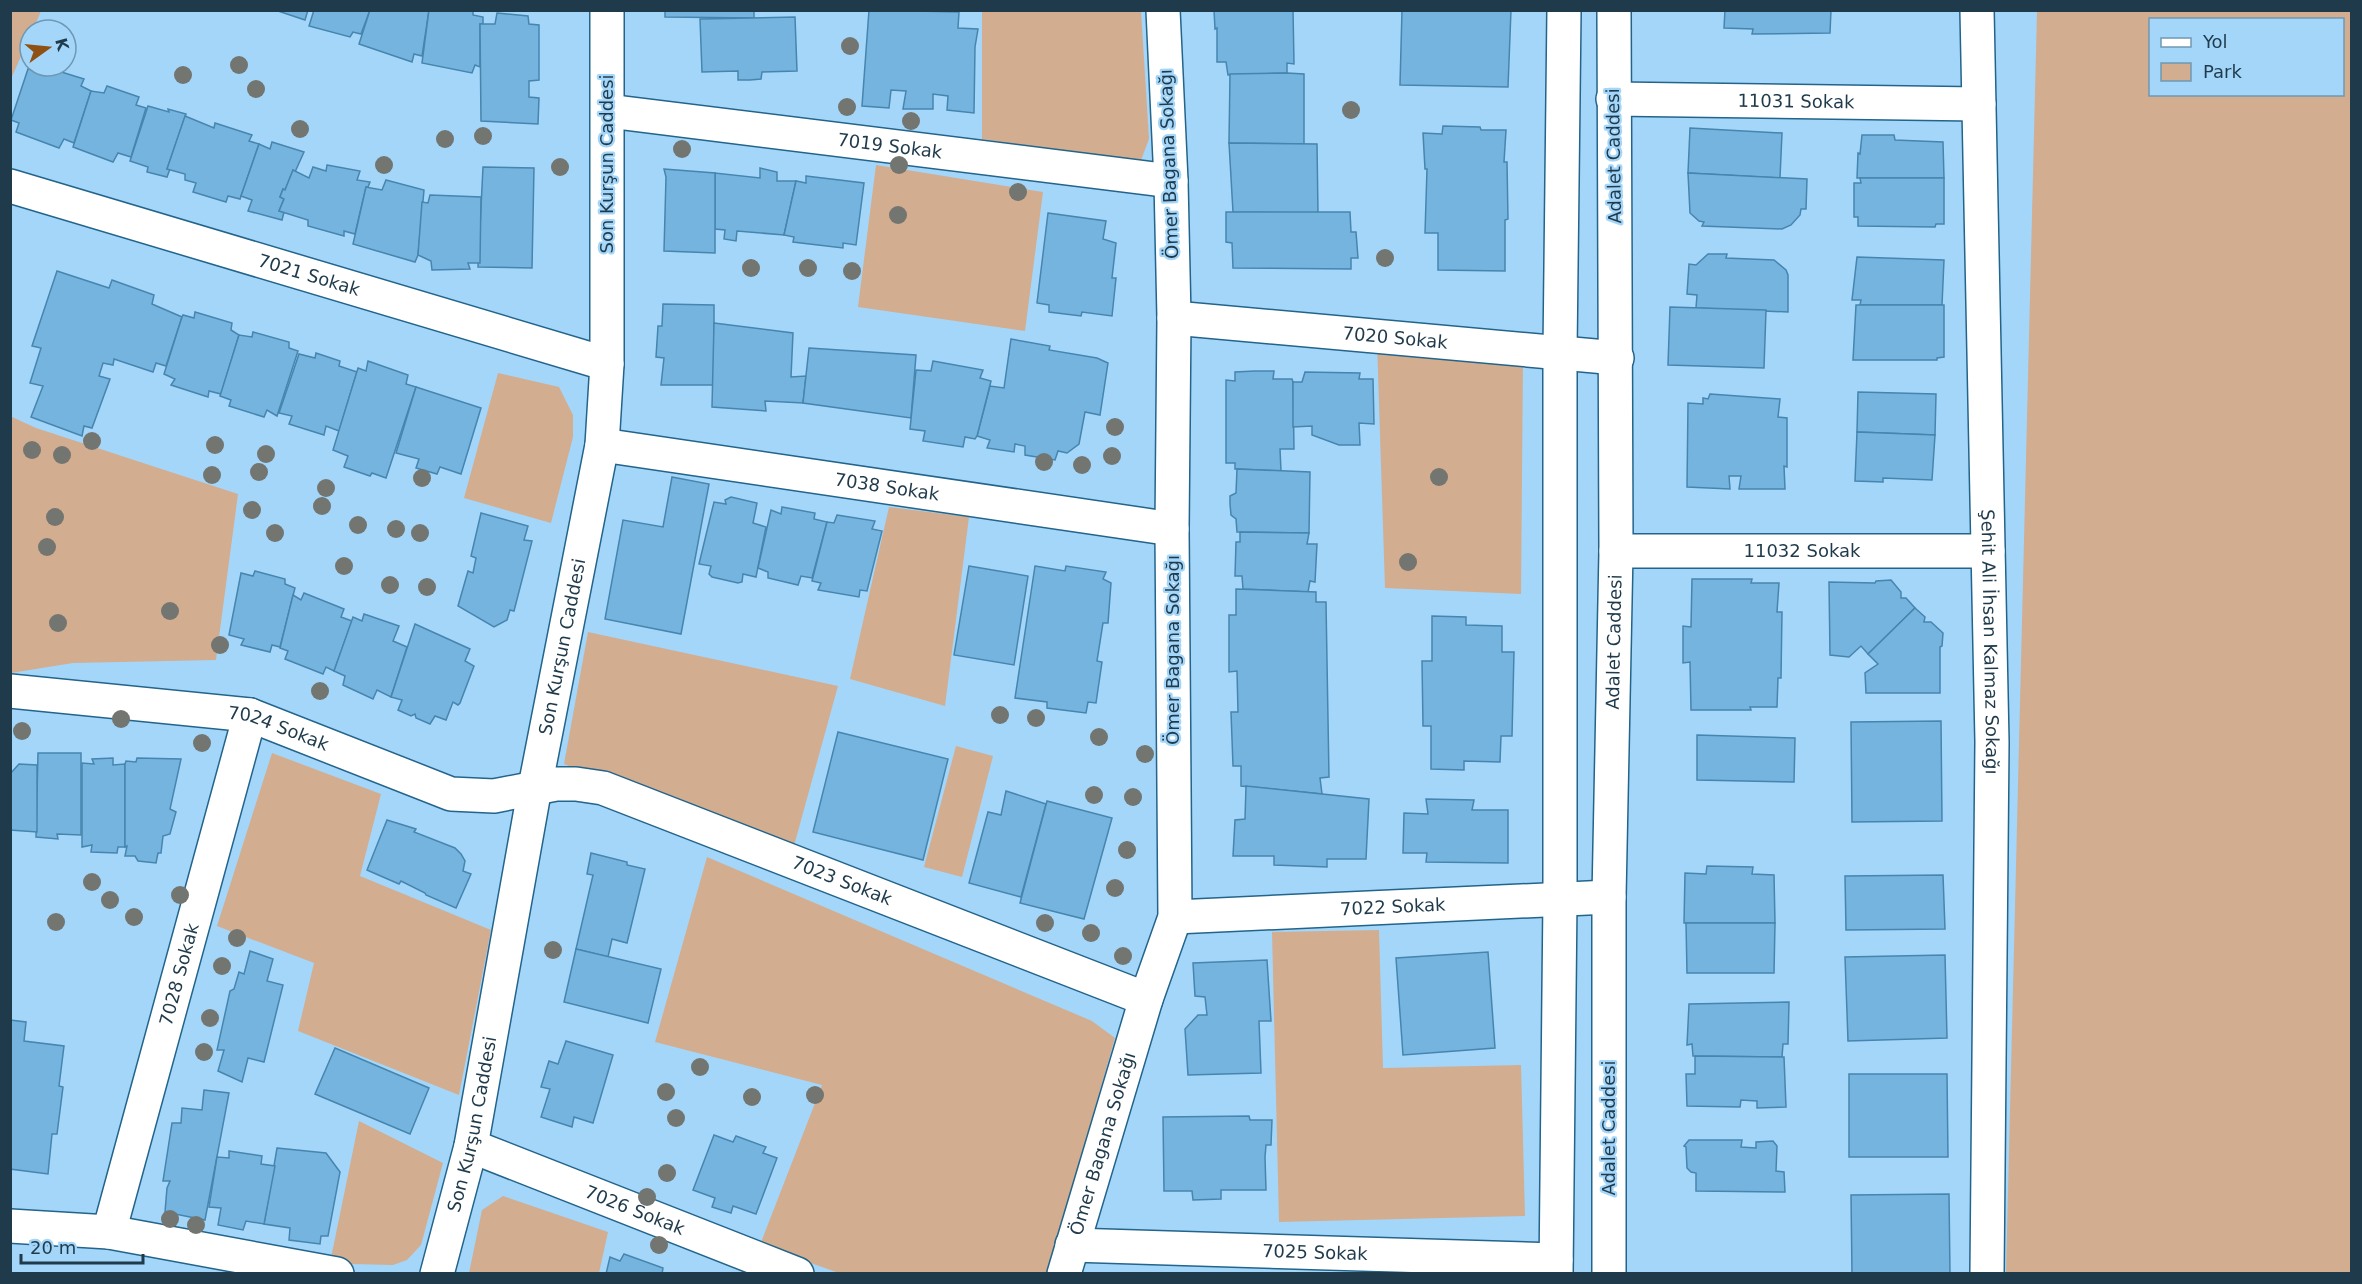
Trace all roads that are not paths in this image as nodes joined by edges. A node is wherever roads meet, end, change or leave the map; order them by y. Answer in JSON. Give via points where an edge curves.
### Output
{"nodes":[{"id":1,"x":607,"y":10,"type":"edge"},
{"id":2,"x":1163,"y":10,"type":"edge"},
{"id":3,"x":1564,"y":10,"type":"edge"},
{"id":4,"x":1614,"y":10,"type":"edge"},
{"id":5,"x":1977,"y":10,"type":"edge"},
{"id":6,"x":1613,"y":99,"type":"junction"},
{"id":7,"x":1979,"y":104,"type":"junction"},
{"id":8,"x":608,"y":111,"type":"junction"},
{"id":9,"x":1171,"y":180,"type":"junction"},
{"id":10,"x":10,"y":186,"type":"edge"},
{"id":11,"x":1174,"y":318,"type":"junction"},
{"id":12,"x":1560,"y":352,"type":"junction"},
{"id":13,"x":1617,"y":358,"type":"junction"},
{"id":14,"x":607,"y":364,"type":"junction"},
{"id":15,"x":602,"y":445,"type":"junction"},
{"id":16,"x":1172,"y":530,"type":"junction"},
{"id":17,"x":1616,"y":551,"type":"junction"},
{"id":18,"x":1988,"y":551,"type":"junction"},
{"id":19,"x":10,"y":691,"type":"edge"},
{"id":20,"x":250,"y":715,"type":"junction"},
{"id":21,"x":535,"y":787,"type":"junction"},
{"id":22,"x":1609,"y":897,"type":"junction"},
{"id":23,"x":1560,"y":899,"type":"junction"},
{"id":24,"x":1175,"y":916,"type":"junction"},
{"id":25,"x":1146,"y":999,"type":"junction"},
{"id":26,"x":471,"y":1146,"type":"junction"},
{"id":27,"x":10,"y":1226,"type":"edge"},
{"id":28,"x":110,"y":1232,"type":"junction"},
{"id":29,"x":1068,"y":1259,"type":"edge"},
{"id":30,"x":1556,"y":1267,"type":"edge"},
{"id":31,"x":337,"y":1274,"type":"edge"},
{"id":32,"x":437,"y":1274,"type":"edge"},
{"id":33,"x":797,"y":1274,"type":"edge"},
{"id":34,"x":1609,"y":1274,"type":"edge"},
{"id":35,"x":1987,"y":1274,"type":"edge"}],
"edges":[{"from":1,"to":8,"type":"street","name":"Son Kurşun Caddesi"},
{"from":2,"to":9,"type":"street","name":"Ömer Bagana Sokağı"},
{"from":3,"to":12,"type":"street"},
{"from":4,"to":6,"type":"street","name":"Adalet Caddesi"},
{"from":5,"to":7,"type":"street","name":"Şehit Ali İhsan Kalmaz Sokağı"},
{"from":6,"to":7,"type":"street","name":"11031 Sokak"},
{"from":6,"to":13,"type":"street","name":"Adalet Caddesi"},
{"from":7,"to":18,"type":"street","name":"Şehit Ali İhsan Kalmaz Sokağı"},
{"from":8,"to":9,"type":"street","name":"7019 Sokak"},
{"from":8,"to":14,"type":"street","name":"Son Kurşun Caddesi"},
{"from":9,"to":11,"type":"street","name":"Ömer Bagana Sokağı"},
{"from":10,"to":14,"type":"street","name":"7021 Sokak"},
{"from":11,"to":12,"type":"street","name":"7020 Sokak"},
{"from":11,"to":16,"type":"street","name":"Ömer Bagana Sokağı"},
{"from":12,"to":13,"type":"street","name":"7020 Sokak"},
{"from":12,"to":23,"type":"street"},
{"from":13,"to":17,"type":"street","name":"Adalet Caddesi"},
{"from":14,"to":15,"type":"street","name":"Son Kurşun Caddesi"},
{"from":15,"to":16,"type":"street","name":"7038 Sokak"},
{"from":15,"to":21,"type":"street","name":"Son Kurşun Caddesi"},
{"from":16,"to":24,"type":"street","name":"Ömer Bagana Sokağı"},
{"from":17,"to":18,"type":"street","name":"11032 Sokak"},
{"from":17,"to":22,"type":"street","name":"Adalet Caddesi"},
{"from":18,"to":35,"type":"street","name":"Şehit Ali İhsan Kalmaz Sokağı","via":[[1992,742]]},
{"from":19,"to":20,"type":"street","name":"7024 Sokak"},
{"from":20,"to":21,"type":"street","name":"7024 Sokak","via":[[451,794],[494,796]]},
{"from":20,"to":28,"type":"street","name":"7028 Sokak"},
{"from":21,"to":25,"type":"street","name":"7023 Sokak","via":[[576,784],[603,788]]},
{"from":21,"to":26,"type":"street","name":"Son Kurşun Caddesi"},
{"from":22,"to":23,"type":"street","name":"7022 Sokak"},
{"from":22,"to":34,"type":"street","name":"Adalet Caddesi"},
{"from":23,"to":24,"type":"street","name":"7022 Sokak"},
{"from":23,"to":30,"type":"street"},
{"from":24,"to":25,"type":"street","name":"Ömer Bagana Sokağı"},
{"from":25,"to":29,"type":"street","name":"Ömer Bagana Sokağı"},
{"from":26,"to":32,"type":"street","name":"Son Kurşun Caddesi"},
{"from":26,"to":33,"type":"street","name":"7026 Sokak"},
{"from":27,"to":28,"type":"street"},
{"from":28,"to":31,"type":"street"},
{"from":29,"to":30,"type":"street","name":"7025 Sokak"}]}
